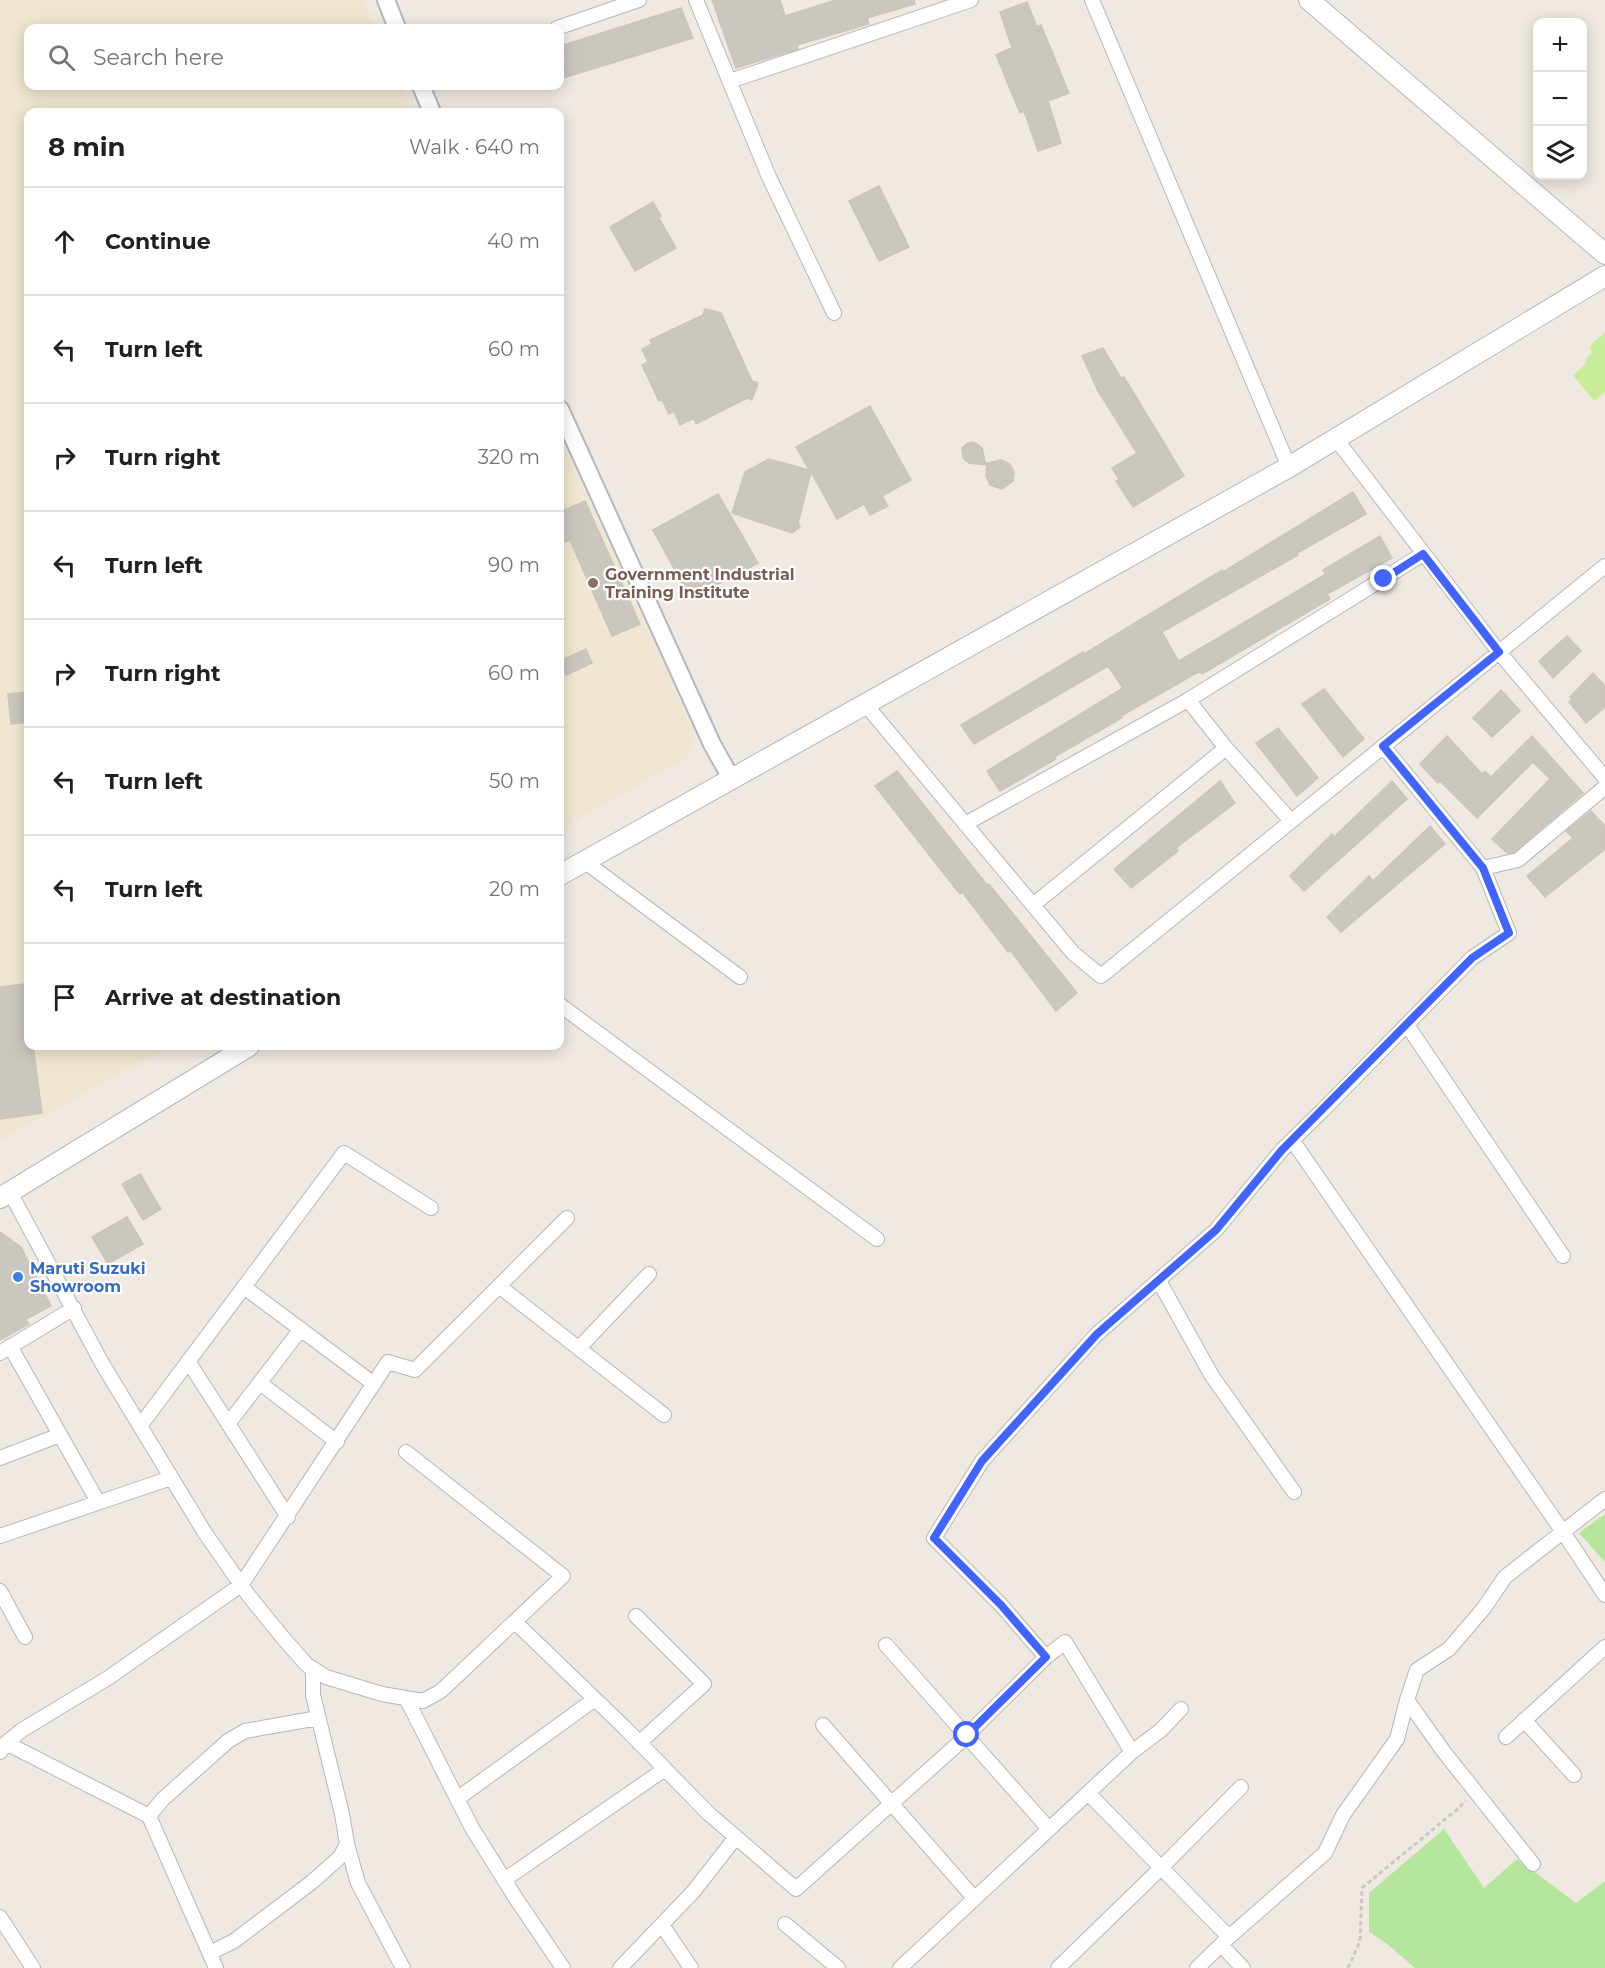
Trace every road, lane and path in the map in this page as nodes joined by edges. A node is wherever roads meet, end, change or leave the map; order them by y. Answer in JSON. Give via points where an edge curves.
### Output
{"nodes":[{"id":1,"x":386,"y":0,"type":"edge"},
{"id":2,"x":639,"y":0,"type":"edge"},
{"id":3,"x":696,"y":0,"type":"edge"},
{"id":4,"x":971,"y":0,"type":"edge"},
{"id":5,"x":1092,"y":0,"type":"edge"},
{"id":6,"x":1309,"y":0,"type":"edge"},
{"id":7,"x":395,"y":24,"type":"edge"},
{"id":8,"x":564,"y":26,"type":"edge"},
{"id":9,"x":730,"y":81,"type":"junction"},
{"id":10,"x":423,"y":90,"type":"edge"},
{"id":11,"x":430,"y":108,"type":"edge"},
{"id":12,"x":1605,"y":254,"type":"edge"},
{"id":13,"x":1605,"y":276,"type":"edge"},
{"id":14,"x":834,"y":313,"type":"dead end"},
{"id":15,"x":564,"y":418,"type":"edge"},
{"id":16,"x":1336,"y":439,"type":"junction"},
{"id":17,"x":1289,"y":467,"type":"junction"},
{"id":18,"x":1423,"y":554,"type":"junction"},
{"id":19,"x":1605,"y":566,"type":"edge"},
{"id":20,"x":1499,"y":652,"type":"junction"},
{"id":21,"x":1188,"y":700,"type":"junction"},
{"id":22,"x":866,"y":705,"type":"junction"},
{"id":23,"x":1383,"y":746,"type":"junction"},
{"id":24,"x":1227,"y":748,"type":"junction"},
{"id":25,"x":1605,"y":778,"type":"edge"},
{"id":26,"x":732,"y":780,"type":"junction"},
{"id":27,"x":1605,"y":787,"type":"edge"},
{"id":28,"x":1291,"y":821,"type":"junction"},
{"id":29,"x":965,"y":824,"type":"junction"},
{"id":30,"x":584,"y":861,"type":"junction"},
{"id":31,"x":1483,"y":868,"type":"junction"},
{"id":32,"x":564,"y":873,"type":"edge"},
{"id":33,"x":1033,"y":905,"type":"junction"},
{"id":34,"x":740,"y":977,"type":"dead end"},
{"id":35,"x":564,"y":1008,"type":"edge"},
{"id":36,"x":1407,"y":1025,"type":"junction"},
{"id":37,"x":242,"y":1050,"type":"edge"},
{"id":38,"x":1292,"y":1140,"type":"junction"},
{"id":39,"x":5,"y":1195,"type":"edge"},
{"id":40,"x":431,"y":1208,"type":"dead end"},
{"id":41,"x":567,"y":1218,"type":"dead end"},
{"id":42,"x":877,"y":1239,"type":"dead end"},
{"id":43,"x":1563,"y":1256,"type":"dead end"},
{"id":44,"x":649,"y":1274,"type":"dead end"},
{"id":45,"x":1159,"y":1281,"type":"junction"},
{"id":46,"x":499,"y":1286,"type":"junction"},
{"id":47,"x":244,"y":1287,"type":"junction"},
{"id":48,"x":74,"y":1308,"type":"junction"},
{"id":49,"x":301,"y":1329,"type":"junction"},
{"id":50,"x":579,"y":1348,"type":"junction"},
{"id":51,"x":5,"y":1349,"type":"edge"},
{"id":52,"x":188,"y":1361,"type":"junction"},
{"id":53,"x":260,"y":1383,"type":"junction"},
{"id":54,"x":374,"y":1384,"type":"junction"},
{"id":55,"x":664,"y":1415,"type":"dead end"},
{"id":56,"x":228,"y":1424,"type":"junction"},
{"id":57,"x":140,"y":1426,"type":"junction"},
{"id":58,"x":60,"y":1435,"type":"junction"},
{"id":59,"x":337,"y":1442,"type":"junction"},
{"id":60,"x":406,"y":1452,"type":"dead end"},
{"id":61,"x":0,"y":1458,"type":"edge"},
{"id":62,"x":171,"y":1478,"type":"junction"},
{"id":63,"x":1294,"y":1492,"type":"dead end"},
{"id":64,"x":1605,"y":1499,"type":"edge"},
{"id":65,"x":98,"y":1502,"type":"junction"},
{"id":66,"x":288,"y":1517,"type":"junction"},
{"id":67,"x":1563,"y":1532,"type":"junction"},
{"id":68,"x":0,"y":1536,"type":"edge"},
{"id":69,"x":242,"y":1585,"type":"junction"},
{"id":70,"x":0,"y":1591,"type":"edge"},
{"id":71,"x":1605,"y":1595,"type":"edge"},
{"id":72,"x":636,"y":1616,"type":"dead end"},
{"id":73,"x":514,"y":1622,"type":"junction"},
{"id":74,"x":25,"y":1637,"type":"dead end"},
{"id":75,"x":886,"y":1645,"type":"dead end"},
{"id":76,"x":1601,"y":1651,"type":"edge"},
{"id":77,"x":1046,"y":1657,"type":"junction"},
{"id":78,"x":1605,"y":1667,"type":"edge"},
{"id":79,"x":313,"y":1669,"type":"junction"},
{"id":80,"x":406,"y":1698,"type":"junction"},
{"id":81,"x":595,"y":1699,"type":"junction"},
{"id":82,"x":1407,"y":1700,"type":"junction"},
{"id":83,"x":1182,"y":1709,"type":"dead end"},
{"id":84,"x":318,"y":1718,"type":"junction"},
{"id":85,"x":1524,"y":1720,"type":"junction"},
{"id":86,"x":823,"y":1725,"type":"dead end"},
{"id":87,"x":967,"y":1735,"type":"junction"},
{"id":88,"x":1506,"y":1737,"type":"dead end"},
{"id":89,"x":639,"y":1743,"type":"junction"},
{"id":90,"x":3,"y":1748,"type":"edge"},
{"id":91,"x":1131,"y":1752,"type":"junction"},
{"id":92,"x":665,"y":1769,"type":"junction"},
{"id":93,"x":1574,"y":1775,"type":"dead end"},
{"id":94,"x":1241,"y":1787,"type":"dead end"},
{"id":95,"x":1473,"y":1788,"type":"junction"},
{"id":96,"x":1088,"y":1792,"type":"junction"},
{"id":97,"x":457,"y":1799,"type":"junction"},
{"id":98,"x":892,"y":1803,"type":"junction"},
{"id":99,"x":148,"y":1816,"type":"junction"},
{"id":100,"x":1049,"y":1829,"type":"junction"},
{"id":101,"x":736,"y":1837,"type":"junction"},
{"id":102,"x":347,"y":1844,"type":"junction"},
{"id":103,"x":1533,"y":1864,"type":"dead end"},
{"id":104,"x":1161,"y":1868,"type":"junction"},
{"id":105,"x":504,"y":1880,"type":"junction"},
{"id":106,"x":974,"y":1898,"type":"junction"},
{"id":107,"x":0,"y":1917,"type":"edge"},
{"id":108,"x":785,"y":1924,"type":"dead end"},
{"id":109,"x":662,"y":1925,"type":"junction"},
{"id":110,"x":1225,"y":1941,"type":"junction"},
{"id":111,"x":210,"y":1953,"type":"junction"},
{"id":112,"x":33,"y":1968,"type":"edge"},
{"id":113,"x":216,"y":1968,"type":"edge"},
{"id":114,"x":404,"y":1968,"type":"edge"},
{"id":115,"x":563,"y":1968,"type":"edge"},
{"id":116,"x":620,"y":1968,"type":"edge"},
{"id":117,"x":691,"y":1968,"type":"edge"},
{"id":118,"x":838,"y":1968,"type":"edge"},
{"id":119,"x":900,"y":1968,"type":"edge"},
{"id":120,"x":1058,"y":1968,"type":"edge"},
{"id":121,"x":1197,"y":1968,"type":"edge"},
{"id":122,"x":1243,"y":1968,"type":"edge"},
{"id":123,"x":1348,"y":1968,"type":"edge"}],
"edges":[{"from":1,"to":7,"type":"street"},
{"from":2,"to":8,"type":"street"},
{"from":3,"to":9,"type":"street"},
{"from":4,"to":9,"type":"street"},
{"from":5,"to":17,"type":"street"},
{"from":6,"to":12,"type":"main road"},
{"from":9,"to":14,"type":"street","via":[[769,177]]},
{"from":10,"to":11,"type":"street"},
{"from":13,"to":16,"type":"main road"},
{"from":15,"to":26,"type":"street"},
{"from":16,"to":17,"type":"main road"},
{"from":16,"to":18,"type":"street"},
{"from":17,"to":22,"type":"main road"},
{"from":18,"to":20,"type":"street"},
{"from":18,"to":21,"type":"street"},
{"from":19,"to":20,"type":"street"},
{"from":20,"to":23,"type":"street"},
{"from":20,"to":25,"type":"street"},
{"from":21,"to":24,"type":"street"},
{"from":21,"to":29,"type":"street"},
{"from":22,"to":26,"type":"main road"},
{"from":22,"to":29,"type":"street"},
{"from":23,"to":28,"type":"street"},
{"from":23,"to":31,"type":"street"},
{"from":24,"to":28,"type":"street"},
{"from":24,"to":33,"type":"street"},
{"from":26,"to":30,"type":"main road"},
{"from":27,"to":31,"type":"street","via":[[1518,860]]},
{"from":28,"to":33,"type":"street","via":[[1101,976],[1073,953]]},
{"from":29,"to":33,"type":"street"},
{"from":30,"to":32,"type":"main road"},
{"from":30,"to":34,"type":"street"},
{"from":31,"to":36,"type":"street","via":[[1509,933],[1472,958]]},
{"from":35,"to":42,"type":"street"},
{"from":36,"to":38,"type":"street"},
{"from":36,"to":43,"type":"street"},
{"from":37,"to":39,"type":"main road"},
{"from":38,"to":45,"type":"street","via":[[1216,1230]]},
{"from":38,"to":67,"type":"street"},
{"from":39,"to":48,"type":"street"},
{"from":40,"to":47,"type":"street","via":[[344,1154]]},
{"from":41,"to":46,"type":"street"},
{"from":44,"to":50,"type":"street"},
{"from":45,"to":63,"type":"street","via":[[1212,1376]]},
{"from":45,"to":77,"type":"street","via":[[1097,1334],[982,1461],[934,1538]]},
{"from":46,"to":50,"type":"street"},
{"from":46,"to":54,"type":"street","via":[[415,1370],[388,1362]]},
{"from":47,"to":49,"type":"street"},
{"from":47,"to":52,"type":"street"},
{"from":48,"to":51,"type":"street"},
{"from":48,"to":57,"type":"street"},
{"from":49,"to":53,"type":"street"},
{"from":49,"to":54,"type":"street"},
{"from":50,"to":55,"type":"street"},
{"from":51,"to":58,"type":"street"},
{"from":52,"to":56,"type":"street"},
{"from":52,"to":57,"type":"street"},
{"from":53,"to":56,"type":"street"},
{"from":53,"to":59,"type":"street"},
{"from":54,"to":59,"type":"street"},
{"from":56,"to":66,"type":"street"},
{"from":57,"to":62,"type":"street"},
{"from":58,"to":61,"type":"street"},
{"from":58,"to":65,"type":"street"},
{"from":59,"to":66,"type":"street"},
{"from":60,"to":73,"type":"street","via":[[563,1576]]},
{"from":62,"to":65,"type":"street"},
{"from":62,"to":69,"type":"street"},
{"from":64,"to":67,"type":"street"},
{"from":65,"to":68,"type":"street"},
{"from":66,"to":69,"type":"street"},
{"from":67,"to":71,"type":"street"},
{"from":67,"to":82,"type":"street","via":[[1505,1577],[1449,1649],[1417,1670]]},
{"from":69,"to":79,"type":"street"},
{"from":69,"to":90,"type":"street","via":[[108,1678],[22,1730]]},
{"from":70,"to":74,"type":"street"},
{"from":72,"to":89,"type":"street","via":[[704,1684]]},
{"from":73,"to":80,"type":"street","via":[[441,1691],[423,1701]]},
{"from":73,"to":81,"type":"street"},
{"from":75,"to":87,"type":"street"},
{"from":76,"to":78,"type":"street"},
{"from":76,"to":85,"type":"street"},
{"from":77,"to":87,"type":"street"},
{"from":77,"to":91,"type":"street","via":[[1065,1642]]},
{"from":79,"to":80,"type":"street","via":[[326,1677]]},
{"from":79,"to":84,"type":"street"},
{"from":80,"to":97,"type":"street"},
{"from":81,"to":89,"type":"street"},
{"from":81,"to":97,"type":"street"},
{"from":82,"to":95,"type":"street"},
{"from":82,"to":110,"type":"street","via":[[1397,1739],[1343,1815],[1325,1853]]},
{"from":83,"to":91,"type":"street"},
{"from":84,"to":99,"type":"street","via":[[245,1731],[228,1740]]},
{"from":84,"to":102,"type":"street"},
{"from":85,"to":88,"type":"street"},
{"from":85,"to":93,"type":"street"},
{"from":86,"to":98,"type":"street"},
{"from":87,"to":98,"type":"street"},
{"from":87,"to":100,"type":"street"},
{"from":89,"to":92,"type":"street"},
{"from":90,"to":99,"type":"street"},
{"from":91,"to":96,"type":"street"},
{"from":92,"to":101,"type":"street"},
{"from":92,"to":105,"type":"street"},
{"from":94,"to":104,"type":"street"},
{"from":95,"to":103,"type":"street"},
{"from":95,"to":123,"type":"path","via":[[1460,1807],[1362,1888],[1360,1941]]},
{"from":96,"to":100,"type":"street"},
{"from":96,"to":104,"type":"street"},
{"from":97,"to":105,"type":"street"},
{"from":98,"to":101,"type":"street","via":[[796,1889]]},
{"from":98,"to":106,"type":"street"},
{"from":99,"to":111,"type":"street"},
{"from":100,"to":106,"type":"street"},
{"from":101,"to":109,"type":"street"},
{"from":102,"to":111,"type":"street","via":[[340,1857],[312,1882],[234,1941]]},
{"from":102,"to":114,"type":"street","via":[[358,1882]]},
{"from":104,"to":110,"type":"street"},
{"from":104,"to":120,"type":"street"},
{"from":105,"to":115,"type":"street"},
{"from":106,"to":119,"type":"street"},
{"from":107,"to":112,"type":"street"},
{"from":108,"to":118,"type":"street"},
{"from":109,"to":116,"type":"street"},
{"from":109,"to":117,"type":"street"},
{"from":110,"to":121,"type":"street"},
{"from":110,"to":122,"type":"street"},
{"from":111,"to":113,"type":"street"}]}
